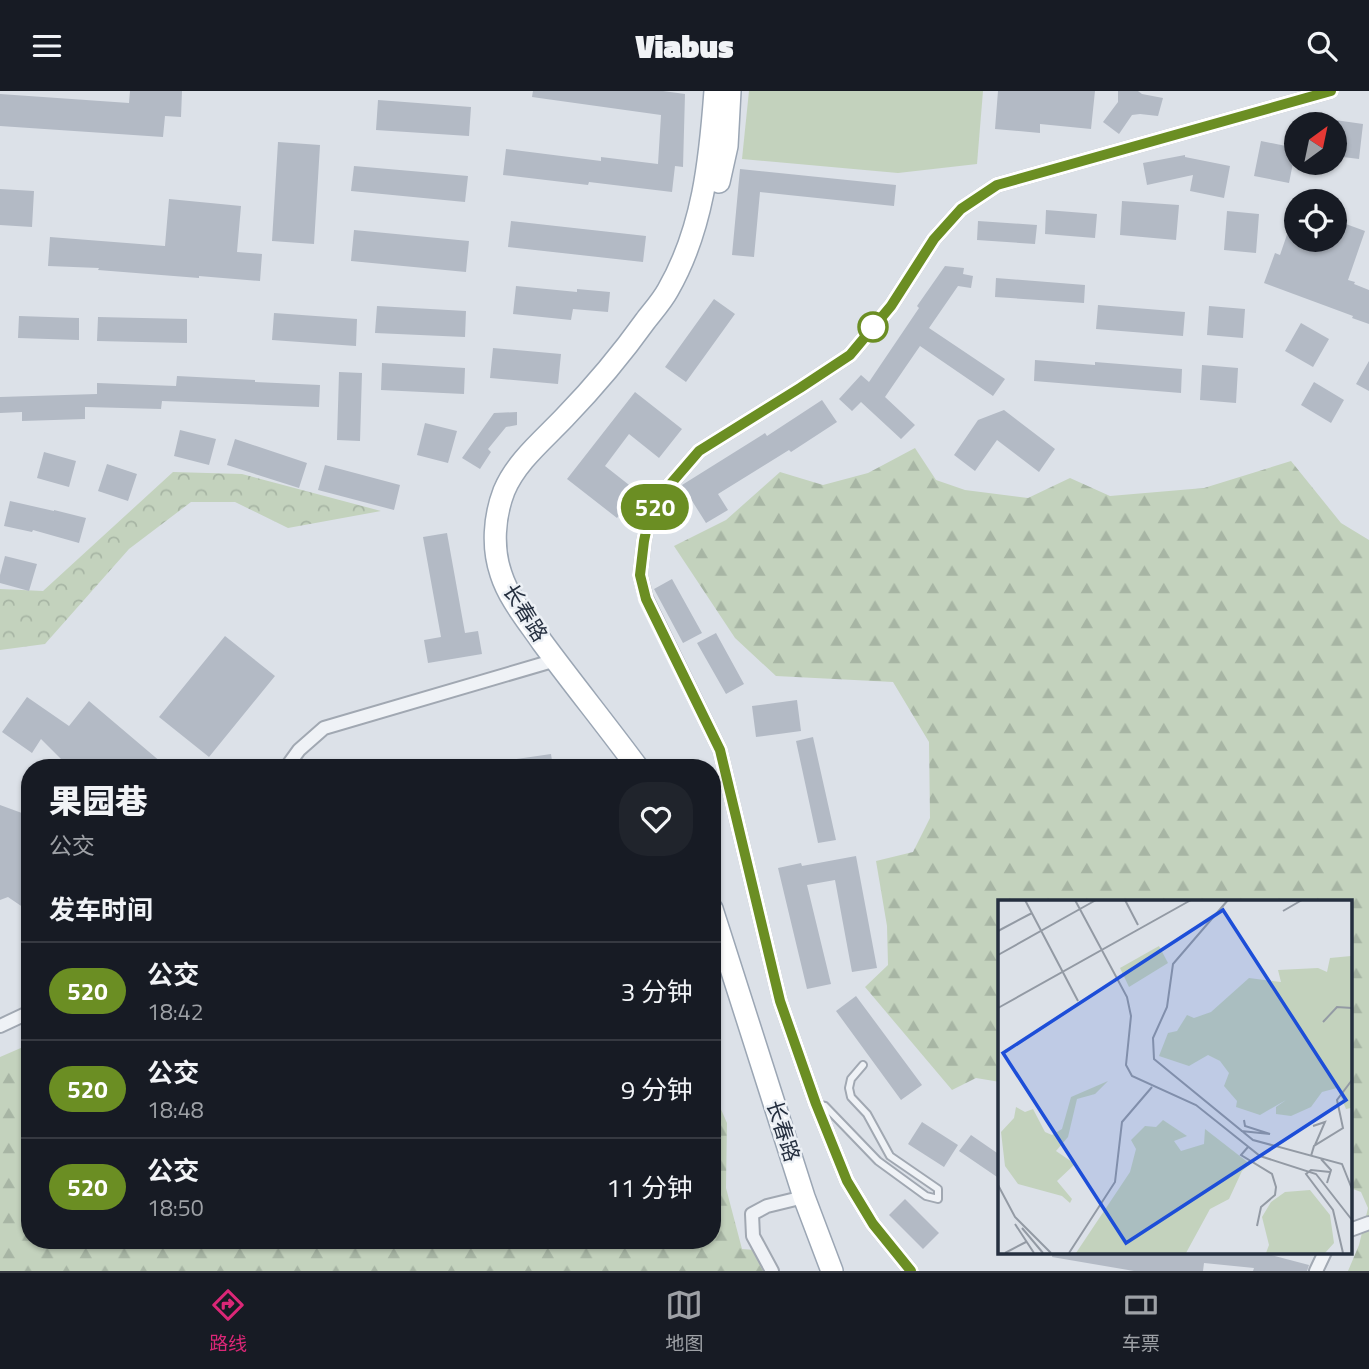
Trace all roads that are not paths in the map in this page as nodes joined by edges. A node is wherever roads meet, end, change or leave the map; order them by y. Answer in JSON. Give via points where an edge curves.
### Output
{"nodes":[{"id":1,"x":700,"y":91,"type":"edge"},
{"id":2,"x":715,"y":91,"type":"edge"},
{"id":3,"x":730,"y":91,"type":"edge"},
{"id":4,"x":1331,"y":91,"type":"edge"},
{"id":5,"x":626,"y":347,"type":"junction"},
{"id":6,"x":556,"y":660,"type":"junction"},
{"id":7,"x":292,"y":759,"type":"edge"},
{"id":8,"x":631,"y":759,"type":"edge"},
{"id":9,"x":721,"y":937,"type":"edge"},
{"id":10,"x":21,"y":1016,"type":"edge"},
{"id":11,"x":0,"y":1025,"type":"edge"},
{"id":12,"x":863,"y":1065,"type":"dead end"},
{"id":13,"x":816,"y":1104,"type":"junction"},
{"id":14,"x":804,"y":1197,"type":"junction"},
{"id":15,"x":1369,"y":1223,"type":"edge"},
{"id":16,"x":1352,"y":1229,"type":"edge"},
{"id":17,"x":1325,"y":1253,"type":"edge"},
{"id":18,"x":772,"y":1271,"type":"edge"},
{"id":19,"x":832,"y":1271,"type":"edge"},
{"id":20,"x":911,"y":1271,"type":"edge"},
{"id":21,"x":1316,"y":1271,"type":"edge"}],
"edges":[{"from":1,"to":5,"type":"main road","name":"长春路","via":[[690,207],[670,262]]},
{"from":2,"to":5,"type":"main road","name":"长春路","via":[[711,149],[689,244],[667,291]]},
{"from":3,"to":5,"type":"main road","name":"长春路","via":[[727,146],[713,213],[692,268],[653,326]]},
{"from":4,"to":13,"type":"street","via":[[997,185],[961,209],[934,239],[891,306],[850,355],[699,451],[661,495],[649,517],[640,575],[646,599],[720,750],[780,1001]]},
{"from":5,"to":6,"type":"main road","name":"长春路","via":[[518,467],[498,513],[495,538],[501,575]]},
{"from":6,"to":7,"type":"street","via":[[324,728]]},
{"from":6,"to":8,"type":"main road","name":"长春路"},
{"from":9,"to":14,"type":"main road","name":"长春路"},
{"from":10,"to":11,"type":"street"},
{"from":12,"to":13,"type":"lane","via":[[851,1079],[851,1097],[867,1114],[890,1156],[938,1189],[939,1199],[926,1196],[878,1161],[825,1106]]},
{"from":13,"to":20,"type":"street","via":[[847,1181],[873,1224]]},
{"from":14,"to":18,"type":"street","via":[[752,1214],[753,1236]]},
{"from":14,"to":19,"type":"main road","name":"长春路"},
{"from":15,"to":16,"type":"street"},
{"from":17,"to":21,"type":"street"}]}
